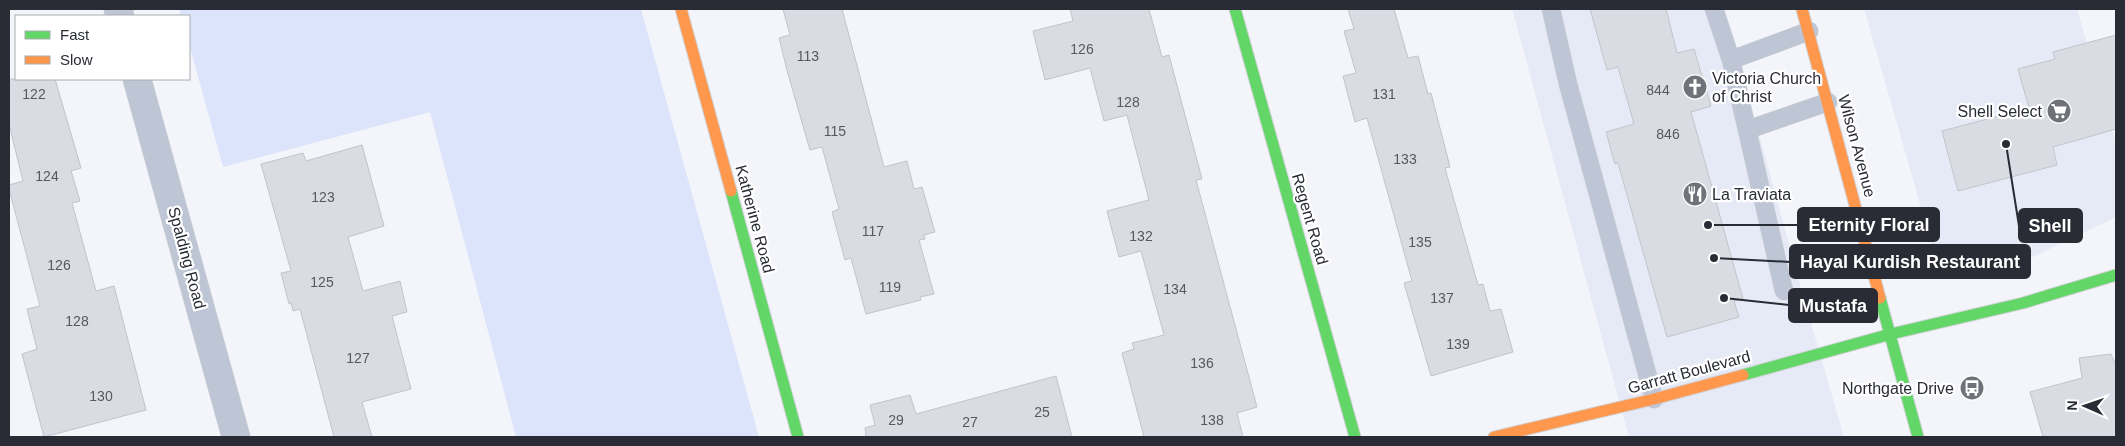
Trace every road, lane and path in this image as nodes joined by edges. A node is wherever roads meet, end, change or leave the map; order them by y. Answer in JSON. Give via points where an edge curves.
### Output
{"nodes":[{"id":1,"x":681,"y":9,"type":"edge"},
{"id":2,"x":1235,"y":9,"type":"edge"},
{"id":3,"x":1551,"y":9,"type":"edge"},
{"id":4,"x":1714,"y":9,"type":"edge"},
{"id":5,"x":1802,"y":9,"type":"edge"},
{"id":6,"x":1808,"y":31,"type":"junction"},
{"id":7,"x":1731,"y":60,"type":"junction"},
{"id":8,"x":137,"y":80,"type":"edge"},
{"id":9,"x":1828,"y":102,"type":"junction"},
{"id":10,"x":1747,"y":130,"type":"junction"},
{"id":11,"x":2116,"y":275,"type":"edge"},
{"id":12,"x":1784,"y":290,"type":"dead end"},
{"id":13,"x":1891,"y":334,"type":"junction"},
{"id":14,"x":1654,"y":399,"type":"junction"},
{"id":15,"x":236,"y":437,"type":"edge"},
{"id":16,"x":798,"y":437,"type":"edge"},
{"id":17,"x":1355,"y":437,"type":"edge"},
{"id":18,"x":1494,"y":437,"type":"edge"},
{"id":19,"x":1918,"y":437,"type":"edge"}],
"edges":[{"from":1,"to":16,"type":"street","name":"Katherine Road"},
{"from":2,"to":17,"type":"street","name":"Regent Road"},
{"from":3,"to":14,"type":"lane","via":[[1568,84]]},
{"from":4,"to":7,"type":"lane"},
{"from":5,"to":6,"type":"street","name":"Wilson Avenue"},
{"from":6,"to":7,"type":"lane"},
{"from":6,"to":9,"type":"street","name":"Wilson Avenue"},
{"from":7,"to":10,"type":"lane"},
{"from":8,"to":15,"type":"street","name":"Spalding Road"},
{"from":9,"to":10,"type":"lane"},
{"from":9,"to":13,"type":"street","name":"Wilson Avenue"},
{"from":10,"to":12,"type":"lane"},
{"from":11,"to":13,"type":"street","via":[[2023,303]]},
{"from":13,"to":14,"type":"street","name":"Garratt Boulevard"},
{"from":13,"to":19,"type":"street","name":"Wilson Avenue"},
{"from":14,"to":18,"type":"street","name":"Garratt Boulevard"}]}
